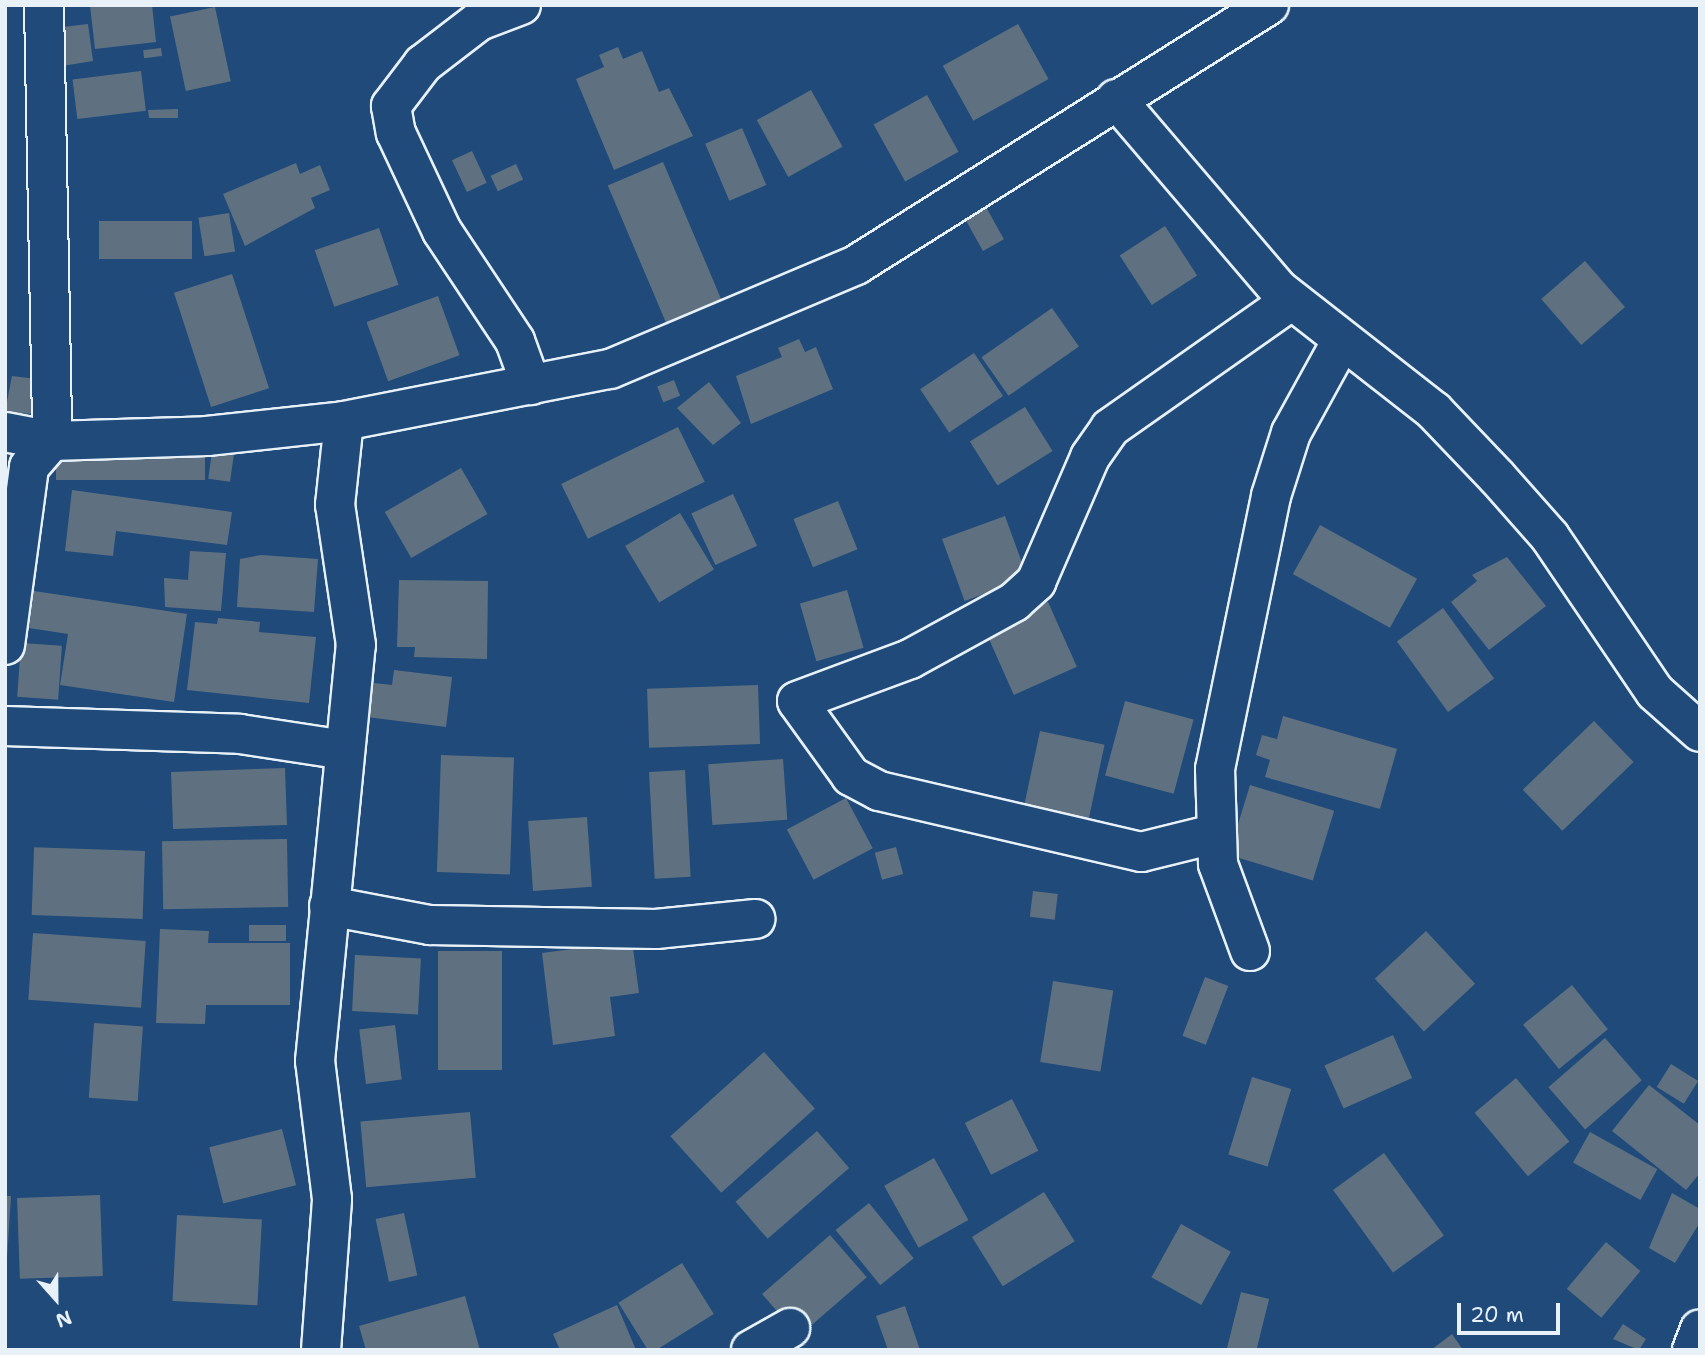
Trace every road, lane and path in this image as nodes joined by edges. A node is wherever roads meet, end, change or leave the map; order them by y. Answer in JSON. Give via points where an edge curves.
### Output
{"nodes":[{"id":1,"x":44,"y":5,"type":"edge"},
{"id":2,"x":521,"y":5,"type":"edge"},
{"id":3,"x":1269,"y":5,"type":"edge"},
{"id":4,"x":1116,"y":99,"type":"junction"},
{"id":5,"x":1292,"y":301,"type":"junction"},
{"id":6,"x":1341,"y":342,"type":"junction"},
{"id":7,"x":531,"y":386,"type":"junction"},
{"id":8,"x":344,"y":421,"type":"junction"},
{"id":9,"x":5,"y":434,"type":"edge"},
{"id":10,"x":41,"y":454,"type":"junction"},
{"id":11,"x":5,"y":645,"type":"edge"},
{"id":12,"x":5,"y":726,"type":"edge"},
{"id":13,"x":1700,"y":732,"type":"edge"},
{"id":14,"x":345,"y":750,"type":"junction"},
{"id":15,"x":1214,"y":834,"type":"junction"},
{"id":16,"x":329,"y":906,"type":"junction"},
{"id":17,"x":755,"y":919,"type":"dead end"},
{"id":18,"x":1250,"y":951,"type":"dead end"},
{"id":19,"x":790,"y":1328,"type":"dead end"},
{"id":20,"x":1700,"y":1329,"type":"edge"},
{"id":21,"x":321,"y":1350,"type":"edge"},
{"id":22,"x":751,"y":1350,"type":"edge"},
{"id":23,"x":1692,"y":1350,"type":"edge"}],
"edges":[{"from":1,"to":10,"type":"street"},
{"from":2,"to":7,"type":"street","via":[[479,21],[423,64],[391,106],[396,133],[442,231],[515,341]]},
{"from":3,"to":4,"type":"street"},
{"from":4,"to":5,"type":"street"},
{"from":4,"to":7,"type":"street","via":[[856,265],[610,369]]},
{"from":5,"to":6,"type":"street"},
{"from":5,"to":15,"type":"street","via":[[1110,428],[1090,457],[1036,582],[1014,602],[910,659],[797,701],[851,776],[879,791],[1141,852]]},
{"from":6,"to":13,"type":"street","via":[[1434,411],[1497,477],[1550,537],[1655,692]]},
{"from":6,"to":15,"type":"street","via":[[1291,433],[1271,496],[1215,769]]},
{"from":7,"to":8,"type":"street"},
{"from":8,"to":10,"type":"street"},
{"from":8,"to":14,"type":"street","via":[[335,505],[356,645]]},
{"from":9,"to":10,"type":"street"},
{"from":10,"to":11,"type":"street"},
{"from":12,"to":14,"type":"street","via":[[240,734]]},
{"from":14,"to":16,"type":"street"},
{"from":15,"to":18,"type":"street","via":[[1231,907]]},
{"from":16,"to":17,"type":"street","via":[[430,925],[656,929]]},
{"from":16,"to":21,"type":"street","via":[[315,1061],[332,1199]]},
{"from":19,"to":22,"type":"street"},
{"from":20,"to":23,"type":"street"}]}
